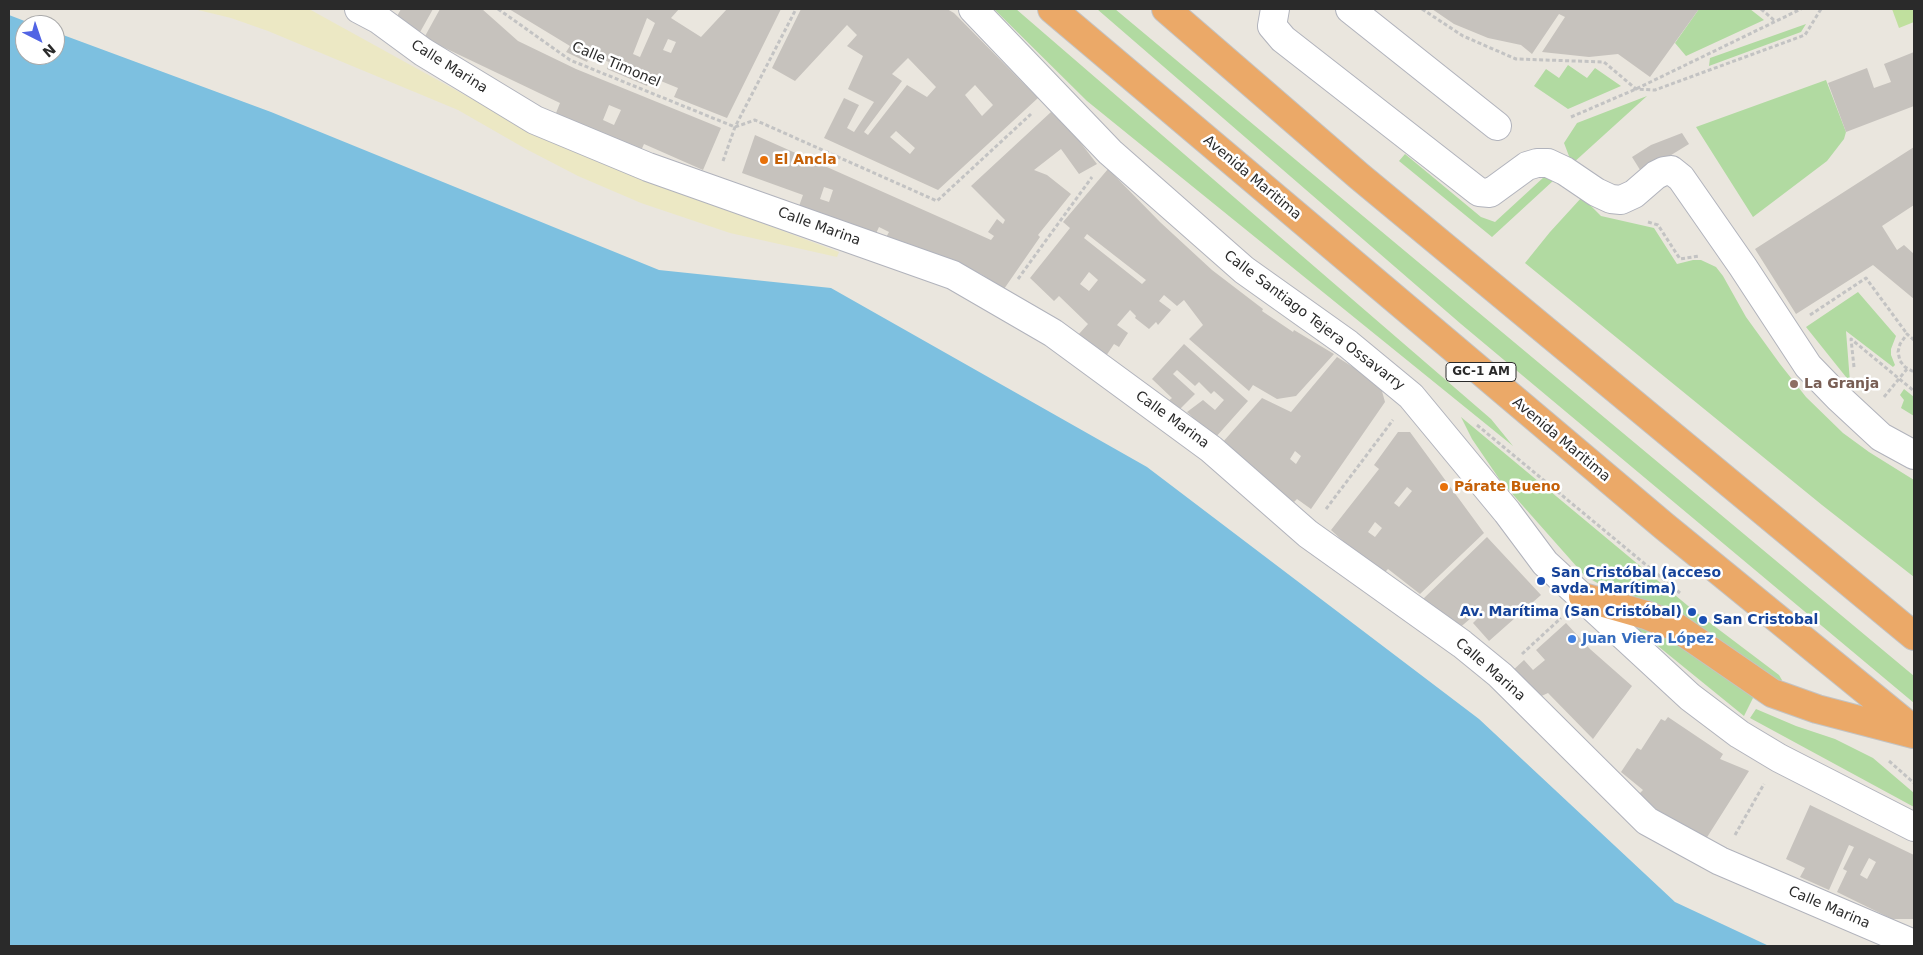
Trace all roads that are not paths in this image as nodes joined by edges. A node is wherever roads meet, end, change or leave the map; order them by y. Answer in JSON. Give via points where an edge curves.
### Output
{"nodes":[{"id":1,"x":359,"y":9,"type":"edge"},
{"id":2,"x":973,"y":9,"type":"edge"},
{"id":3,"x":1052,"y":9,"type":"edge"},
{"id":4,"x":1166,"y":9,"type":"edge"},
{"id":5,"x":1275,"y":9,"type":"edge"},
{"id":6,"x":1350,"y":9,"type":"edge"},
{"id":7,"x":1498,"y":126,"type":"dead end"},
{"id":8,"x":1914,"y":455,"type":"edge"},
{"id":9,"x":1583,"y":597,"type":"junction"},
{"id":10,"x":1914,"y":636,"type":"edge"},
{"id":11,"x":1914,"y":732,"type":"edge"},
{"id":12,"x":1914,"y":827,"type":"edge"},
{"id":13,"x":1914,"y":944,"type":"edge"}],
"edges":[{"from":1,"to":13,"type":"street","name":"Calle Marina","via":[[535,120],[648,167],[952,275],[1053,332],[1211,449],[1308,534],[1500,675],[1647,821],[1720,861]]},
{"from":2,"to":9,"type":"street","name":"Calle Santiago Tejera Ossavarry","via":[[1110,152],[1244,270],[1348,344],[1412,396],[1545,563]]},
{"from":3,"to":11,"type":"highway","name":"Avenida Maritima","number":"GC-1 AM","via":[[1664,526]]},
{"from":4,"to":10,"type":"highway","via":[[1374,188]]},
{"from":5,"to":8,"type":"street","via":[[1272,26],[1283,39],[1478,192],[1490,193],[1526,166],[1548,163],[1596,192],[1621,200],[1634,194],[1656,175],[1672,170],[1743,266],[1808,366],[1881,437]]},
{"from":6,"to":7,"type":"street"},
{"from":9,"to":11,"type":"highway","via":[[1676,627],[1772,693],[1816,709]]},
{"from":9,"to":12,"type":"street","name":"Calle Santiago Tejera Ossavarry","via":[[1690,697],[1739,734]]}]}
